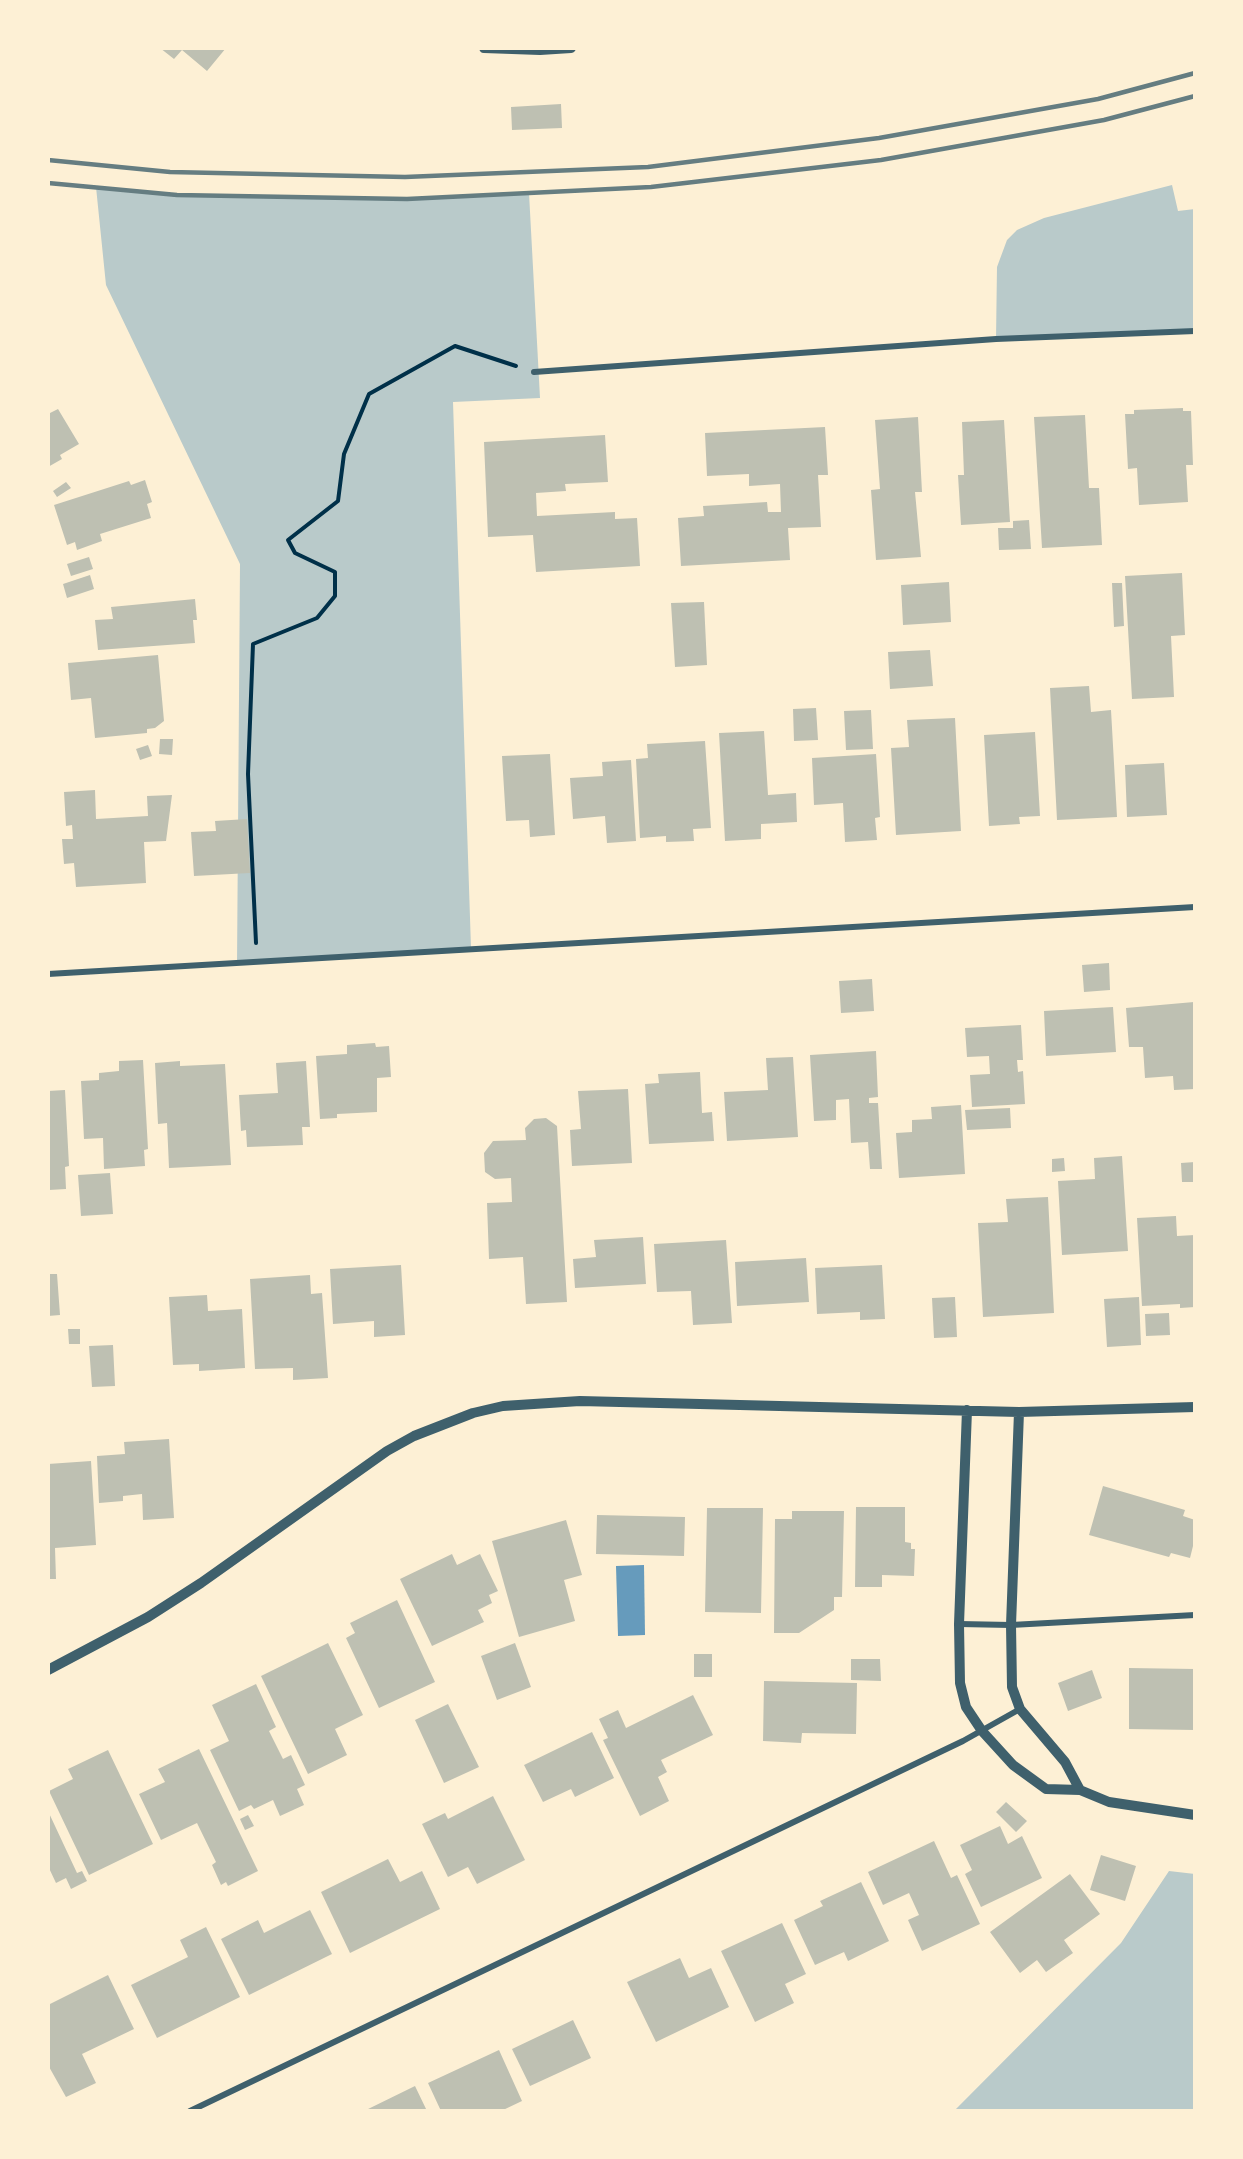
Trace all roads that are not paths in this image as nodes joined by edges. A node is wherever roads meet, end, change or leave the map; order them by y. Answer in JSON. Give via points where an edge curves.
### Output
{"nodes":[{"id":1,"x":484,"y":48,"type":"edge"},
{"id":2,"x":571,"y":48,"type":"edge"},
{"id":3,"x":1195,"y":331,"type":"edge"},
{"id":4,"x":534,"y":372,"type":"road end"},
{"id":5,"x":1195,"y":907,"type":"edge"},
{"id":6,"x":48,"y":974,"type":"edge"},
{"id":7,"x":1195,"y":1407,"type":"edge"},
{"id":8,"x":967,"y":1410,"type":"junction"},
{"id":9,"x":1019,"y":1412,"type":"junction"},
{"id":10,"x":1195,"y":1615,"type":"edge"},
{"id":11,"x":959,"y":1624,"type":"junction"},
{"id":12,"x":1011,"y":1625,"type":"junction"},
{"id":13,"x":48,"y":1670,"type":"edge"},
{"id":14,"x":1020,"y":1709,"type":"junction"},
{"id":15,"x":982,"y":1731,"type":"junction"},
{"id":16,"x":1080,"y":1790,"type":"junction"},
{"id":17,"x":1195,"y":1815,"type":"edge"},
{"id":18,"x":190,"y":2111,"type":"edge"}],
"edges":[{"from":1,"to":2,"type":"street"},
{"from":3,"to":4,"type":"street","via":[[996,339]]},
{"from":5,"to":6,"type":"street"},
{"from":7,"to":9,"type":"street"},
{"from":8,"to":9,"type":"street"},
{"from":8,"to":11,"type":"street"},
{"from":8,"to":13,"type":"street","via":[[580,1401],[503,1406],[472,1413],[387,1450],[201,1583],[148,1617]]},
{"from":9,"to":12,"type":"street"},
{"from":10,"to":12,"type":"street"},
{"from":11,"to":12,"type":"street"},
{"from":11,"to":15,"type":"street","via":[[960,1683],[966,1707]]},
{"from":12,"to":14,"type":"street","via":[[1012,1687]]},
{"from":14,"to":15,"type":"street"},
{"from":14,"to":16,"type":"street","via":[[1065,1762]]},
{"from":15,"to":16,"type":"street","via":[[1013,1765],[1046,1789]]},
{"from":15,"to":18,"type":"street"},
{"from":16,"to":17,"type":"street","via":[[1108,1802]]}]}
